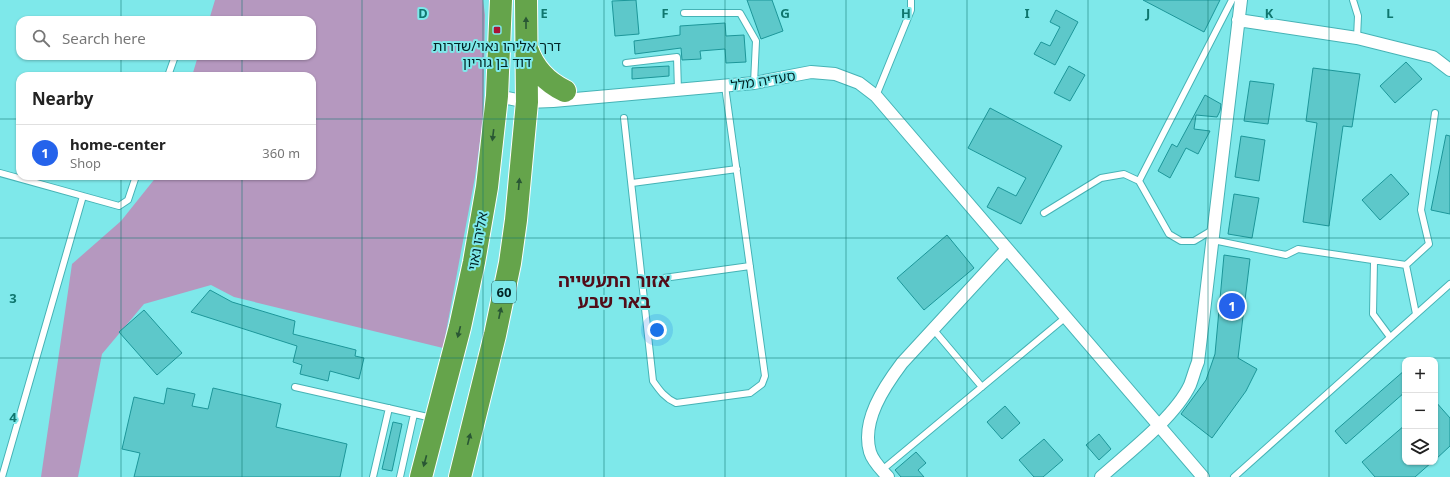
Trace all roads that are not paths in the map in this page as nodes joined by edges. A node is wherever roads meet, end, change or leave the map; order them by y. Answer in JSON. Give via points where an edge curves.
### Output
{"nodes":[{"id":1,"x":501,"y":0,"type":"edge"},
{"id":2,"x":526,"y":0,"type":"edge"},
{"id":3,"x":910,"y":0,"type":"edge"},
{"id":4,"x":1232,"y":0,"type":"edge"},
{"id":5,"x":1241,"y":0,"type":"edge"},
{"id":6,"x":1353,"y":0,"type":"edge"},
{"id":7,"x":684,"y":13,"type":"dead end"},
{"id":8,"x":1238,"y":20,"type":"junction"},
{"id":9,"x":1356,"y":38,"type":"junction"},
{"id":10,"x":525,"y":45,"type":"junction"},
{"id":11,"x":174,"y":60,"type":"edge"},
{"id":12,"x":626,"y":63,"type":"dead end"},
{"id":13,"x":1450,"y":70,"type":"edge"},
{"id":14,"x":169,"y":72,"type":"edge"},
{"id":15,"x":754,"y":83,"type":"junction"},
{"id":16,"x":725,"y":86,"type":"junction"},
{"id":17,"x":565,"y":91,"type":"junction"},
{"id":18,"x":678,"y":91,"type":"junction"},
{"id":19,"x":497,"y":96,"type":"junction"},
{"id":20,"x":604,"y":96,"type":"junction"},
{"id":21,"x":876,"y":96,"type":"junction"},
{"id":22,"x":527,"y":97,"type":"junction"},
{"id":23,"x":1435,"y":113,"type":"dead end"},
{"id":24,"x":624,"y":118,"type":"dead end"},
{"id":25,"x":737,"y":170,"type":"junction"},
{"id":26,"x":0,"y":173,"type":"edge"},
{"id":27,"x":16,"y":177,"type":"edge"},
{"id":28,"x":25,"y":180,"type":"edge"},
{"id":29,"x":135,"y":180,"type":"edge"},
{"id":30,"x":1140,"y":181,"type":"junction"},
{"id":31,"x":632,"y":183,"type":"junction"},
{"id":32,"x":83,"y":196,"type":"junction"},
{"id":33,"x":1044,"y":213,"type":"dead end"},
{"id":34,"x":1214,"y":234,"type":"junction"},
{"id":35,"x":1007,"y":249,"type":"junction"},
{"id":36,"x":1374,"y":261,"type":"junction"},
{"id":37,"x":1406,"y":265,"type":"junction"},
{"id":38,"x":750,"y":266,"type":"junction"},
{"id":39,"x":642,"y":282,"type":"junction"},
{"id":40,"x":1450,"y":284,"type":"edge"},
{"id":41,"x":1416,"y":314,"type":"junction"},
{"id":42,"x":1066,"y":317,"type":"junction"},
{"id":43,"x":933,"y":329,"type":"junction"},
{"id":44,"x":1390,"y":337,"type":"junction"},
{"id":45,"x":295,"y":387,"type":"dead end"},
{"id":46,"x":982,"y":387,"type":"junction"},
{"id":47,"x":389,"y":408,"type":"junction"},
{"id":48,"x":414,"y":414,"type":"junction"},
{"id":49,"x":437,"y":419,"type":"junction"},
{"id":50,"x":1159,"y":425,"type":"junction"},
{"id":51,"x":885,"y":474,"type":"edge"},
{"id":52,"x":2,"y":477,"type":"edge"},
{"id":53,"x":374,"y":477,"type":"edge"},
{"id":54,"x":400,"y":477,"type":"edge"},
{"id":55,"x":421,"y":477,"type":"edge"},
{"id":56,"x":460,"y":477,"type":"edge"},
{"id":57,"x":1102,"y":477,"type":"edge"},
{"id":58,"x":1203,"y":477,"type":"edge"},
{"id":59,"x":1234,"y":477,"type":"edge"}],
"edges":[{"from":1,"to":19,"type":"highway","name":"אליהו נאוי"},
{"from":10,"to":2,"type":"highway","number":"60","one_way":true},
{"from":3,"to":21,"type":"lane","via":[[911,10]]},
{"from":4,"to":30,"type":"lane"},
{"from":5,"to":8,"type":"street"},
{"from":6,"to":9,"type":"lane","via":[[1358,16]]},
{"from":7,"to":15,"type":"lane","via":[[740,13],[756,41]]},
{"from":8,"to":9,"type":"street"},
{"from":8,"to":34,"type":"street"},
{"from":9,"to":13,"type":"street","via":[[1434,57]]},
{"from":10,"to":17,"type":"highway","via":[[542,76]]},
{"from":10,"to":22,"type":"highway","number":"60"},
{"from":11,"to":14,"type":"lane"},
{"from":12,"to":18,"type":"lane","via":[[677,57]]},
{"from":15,"to":16,"type":"street","name":"סעדיה מלל"},
{"from":15,"to":21,"type":"street","name":"סעדיה מלל","via":[[811,72],[835,74],[859,83]]},
{"from":16,"to":18,"type":"street","name":"סעדיה מלל"},
{"from":16,"to":25,"type":"lane"},
{"from":17,"to":20,"type":"street","name":"סעדיה מלל"},
{"from":17,"to":22,"type":"street","name":"סעדיה מלל"},
{"from":18,"to":20,"type":"street","name":"סעדיה מלל"},
{"from":19,"to":22,"type":"street","name":"סעדיה מלל"},
{"from":19,"to":49,"type":"highway","name":"אליהו נאוי","one_way":true,"via":[[487,187],[474,262]]},
{"from":20,"to":22,"type":"street","name":"סעדיה מלל"},
{"from":21,"to":35,"type":"street","name":"סעדיה מלל"},
{"from":56,"to":22,"type":"highway","number":"60","one_way":true,"via":[[510,263]]},
{"from":23,"to":37,"type":"lane","via":[[1422,210],[1429,244]]},
{"from":24,"to":31,"type":"lane"},
{"from":25,"to":31,"type":"lane"},
{"from":25,"to":38,"type":"lane"},
{"from":26,"to":27,"type":"lane"},
{"from":28,"to":32,"type":"lane"},
{"from":29,"to":32,"type":"lane","via":[[128,200],[119,206]]},
{"from":30,"to":33,"type":"lane","via":[[1124,174],[1101,178]]},
{"from":30,"to":34,"type":"lane","via":[[1169,234],[1181,241]]},
{"from":31,"to":39,"type":"lane"},
{"from":32,"to":52,"type":"lane"},
{"from":34,"to":36,"type":"lane","via":[[1286,255],[1298,249]]},
{"from":34,"to":50,"type":"street","via":[[1198,362],[1190,386]]},
{"from":35,"to":42,"type":"street","name":"סעדיה מלל"},
{"from":35,"to":43,"type":"street"},
{"from":36,"to":37,"type":"lane"},
{"from":36,"to":44,"type":"lane","via":[[1373,314]]},
{"from":37,"to":41,"type":"lane"},
{"from":38,"to":39,"type":"lane"},
{"from":38,"to":39,"type":"lane","via":[[765,376],[762,384],[750,392],[676,403],[660,392],[653,380]]},
{"from":40,"to":41,"type":"lane"},
{"from":41,"to":44,"type":"lane"},
{"from":42,"to":46,"type":"lane"},
{"from":42,"to":50,"type":"street","name":"סעדיה מלל"},
{"from":43,"to":46,"type":"lane"},
{"from":43,"to":51,"type":"street","via":[[888,381],[874,411],[868,430],[870,452]]},
{"from":44,"to":59,"type":"lane"},
{"from":45,"to":47,"type":"lane"},
{"from":46,"to":51,"type":"lane"},
{"from":47,"to":48,"type":"lane"},
{"from":47,"to":53,"type":"lane"},
{"from":48,"to":49,"type":"lane"},
{"from":48,"to":54,"type":"lane"},
{"from":49,"to":55,"type":"highway","name":"אליהו נאוי","one_way":true},
{"from":50,"to":57,"type":"street"},
{"from":50,"to":58,"type":"street","name":"סעדיה מלל"}]}
